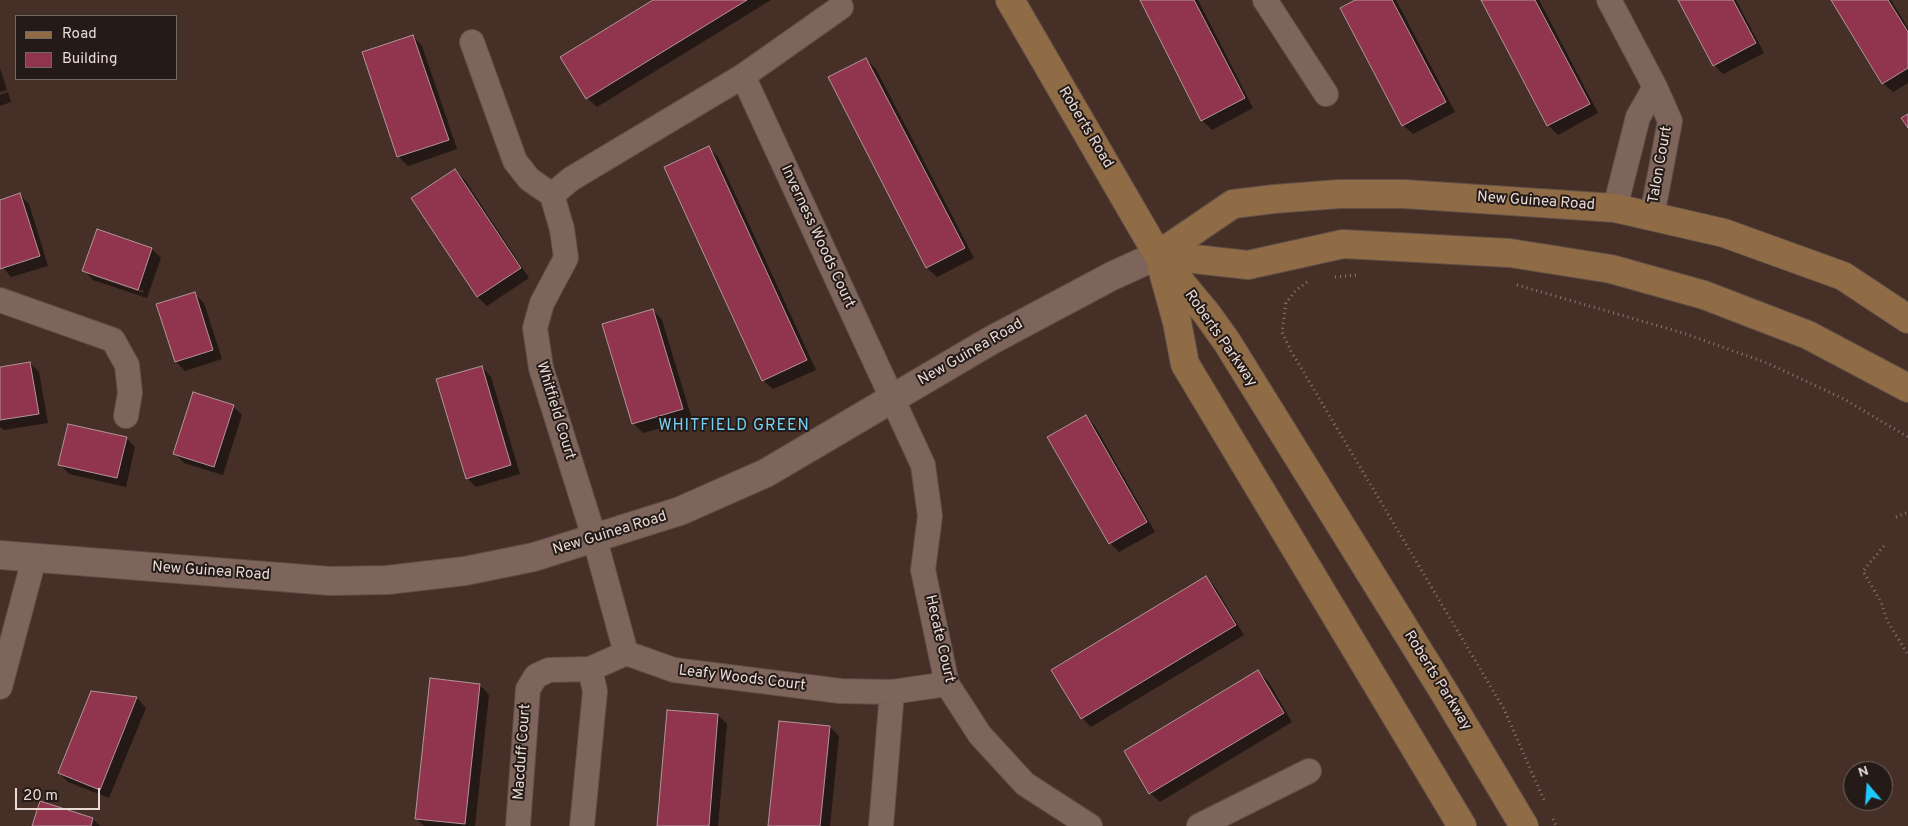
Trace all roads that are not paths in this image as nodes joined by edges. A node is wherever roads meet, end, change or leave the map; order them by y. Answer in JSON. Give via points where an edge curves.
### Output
{"nodes":[{"id":1,"x":1010,"y":0,"type":"edge"},
{"id":2,"x":1265,"y":0,"type":"edge"},
{"id":3,"x":1609,"y":0,"type":"edge"},
{"id":4,"x":841,"y":8,"type":"dead end"},
{"id":5,"x":472,"y":42,"type":"dead end"},
{"id":6,"x":743,"y":76,"type":"junction"},
{"id":7,"x":1655,"y":86,"type":"junction"},
{"id":8,"x":1326,"y":94,"type":"dead end"},
{"id":9,"x":552,"y":195,"type":"junction"},
{"id":10,"x":1615,"y":208,"type":"junction"},
{"id":11,"x":1652,"y":216,"type":"junction"},
{"id":12,"x":1158,"y":256,"type":"junction"},
{"id":13,"x":0,"y":300,"type":"edge"},
{"id":14,"x":1908,"y":319,"type":"edge"},
{"id":15,"x":1908,"y":388,"type":"edge"},
{"id":16,"x":892,"y":399,"type":"junction"},
{"id":17,"x":126,"y":416,"type":"dead end"},
{"id":18,"x":595,"y":540,"type":"junction"},
{"id":19,"x":0,"y":555,"type":"edge"},
{"id":20,"x":34,"y":559,"type":"junction"},
{"id":21,"x":626,"y":652,"type":"junction"},
{"id":22,"x":590,"y":669,"type":"junction"},
{"id":23,"x":1,"y":674,"type":"edge"},
{"id":24,"x":946,"y":684,"type":"junction"},
{"id":25,"x":892,"y":692,"type":"junction"},
{"id":26,"x":1309,"y":771,"type":"dead end"},
{"id":27,"x":518,"y":826,"type":"edge"},
{"id":28,"x":582,"y":826,"type":"edge"},
{"id":29,"x":881,"y":826,"type":"edge"},
{"id":30,"x":1090,"y":826,"type":"edge"},
{"id":31,"x":1199,"y":826,"type":"edge"},
{"id":32,"x":1462,"y":826,"type":"edge"},
{"id":33,"x":1524,"y":826,"type":"edge"}],
"edges":[{"from":1,"to":12,"type":"main road","name":"Roberts Road"},
{"from":2,"to":8,"type":"street"},
{"from":3,"to":7,"type":"street","name":"Talon Court"},
{"from":4,"to":6,"type":"street"},
{"from":5,"to":9,"type":"street","via":[[515,161],[529,179]]},
{"from":6,"to":9,"type":"street","via":[[571,179]]},
{"from":6,"to":16,"type":"street","name":"Inverness Woods Court"},
{"from":7,"to":10,"type":"street","via":[[1638,116]]},
{"from":7,"to":11,"type":"street","name":"Talon Court","via":[[1670,120]]},
{"from":9,"to":18,"type":"street","name":"Whitfield Court","via":[[566,258],[542,303],[535,328],[540,368]]},
{"from":10,"to":11,"type":"main road","name":"New Guinea Road"},
{"from":10,"to":12,"type":"main road","name":"New Guinea Road","via":[[1404,194],[1274,199],[1233,204]]},
{"from":11,"to":14,"type":"main road","name":"New Guinea Road","via":[[1724,233],[1842,276]]},
{"from":12,"to":15,"type":"main road","name":"New Guinea Road","via":[[1248,265],[1343,244],[1510,253],[1611,269],[1704,295],[1808,335]]},
{"from":12,"to":16,"type":"street","name":"New Guinea Road","via":[[1112,276],[990,341]]},
{"from":12,"to":32,"type":"main road","name":"Roberts Parkway","via":[[1185,364]]},
{"from":12,"to":33,"type":"main road","name":"Roberts Parkway","via":[[1227,342]]},
{"from":13,"to":17,"type":"street","via":[[113,340],[127,366],[130,393]]},
{"from":16,"to":18,"type":"street","name":"New Guinea Road","via":[[766,473],[680,512]]},
{"from":16,"to":24,"type":"street","name":"Hecate Court","via":[[923,465],[930,516],[923,570]]},
{"from":18,"to":20,"type":"street","name":"New Guinea Road","via":[[465,571],[387,580],[330,581]]},
{"from":18,"to":21,"type":"street"},
{"from":19,"to":20,"type":"street","name":"New Guinea Road"},
{"from":20,"to":23,"type":"street"},
{"from":21,"to":22,"type":"street","name":"Macduff Court"},
{"from":21,"to":25,"type":"street","name":"Leafy Woods Court","via":[[674,670],[840,691]]},
{"from":22,"to":27,"type":"street","name":"Macduff Court","via":[[549,670],[536,676],[528,689]]},
{"from":22,"to":28,"type":"street","via":[[595,691]]},
{"from":24,"to":25,"type":"street","name":"Leafy Woods Court"},
{"from":24,"to":30,"type":"street","name":"Hecate Court","via":[[980,736],[1025,784]]},
{"from":25,"to":29,"type":"street"},
{"from":26,"to":31,"type":"street"}]}
